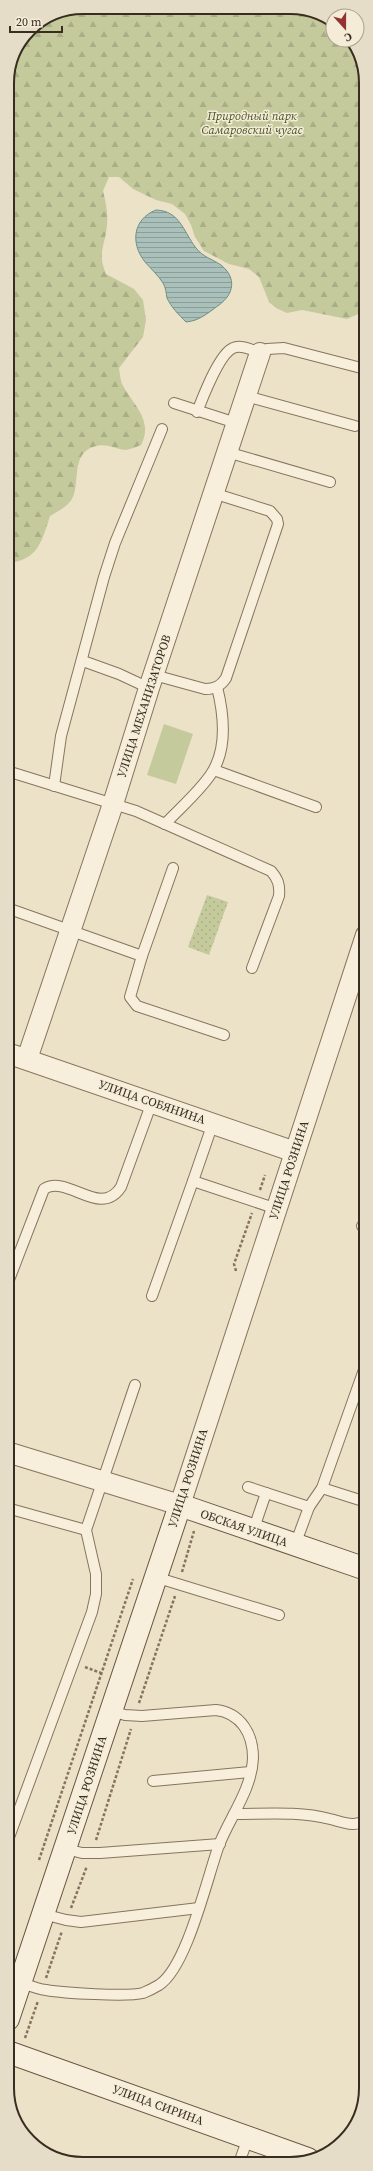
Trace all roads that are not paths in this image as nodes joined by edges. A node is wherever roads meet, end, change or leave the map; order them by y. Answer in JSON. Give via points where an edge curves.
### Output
{"nodes":[{"id":1,"x":260,"y":353,"type":"junction"},
{"id":2,"x":359,"y":367,"type":"edge"},
{"id":3,"x":246,"y":396,"type":"junction"},
{"id":4,"x":174,"y":403,"type":"dead end"},
{"id":5,"x":197,"y":412,"type":"junction"},
{"id":6,"x":236,"y":423,"type":"junction"},
{"id":7,"x":356,"y":426,"type":"dead end"},
{"id":8,"x":162,"y":429,"type":"dead end"},
{"id":9,"x":227,"y":452,"type":"junction"},
{"id":10,"x":330,"y":482,"type":"dead end"},
{"id":11,"x":213,"y":494,"type":"junction"},
{"id":12,"x":83,"y":661,"type":"junction"},
{"id":13,"x":151,"y":681,"type":"junction"},
{"id":14,"x":217,"y":687,"type":"junction"},
{"id":15,"x":214,"y":770,"type":"junction"},
{"id":16,"x":14,"y":773,"type":"edge"},
{"id":17,"x":54,"y":786,"type":"junction"},
{"id":18,"x":113,"y":804,"type":"junction"},
{"id":19,"x":316,"y":807,"type":"dead end"},
{"id":20,"x":165,"y":824,"type":"junction"},
{"id":21,"x":173,"y":868,"type":"dead end"},
{"id":22,"x":14,"y":910,"type":"edge"},
{"id":23,"x":70,"y":930,"type":"junction"},
{"id":24,"x":142,"y":956,"type":"junction"},
{"id":25,"x":359,"y":956,"type":"edge"},
{"id":26,"x":252,"y":968,"type":"dead end"},
{"id":27,"x":224,"y":1035,"type":"dead end"},
{"id":28,"x":14,"y":1055,"type":"edge"},
{"id":29,"x":27,"y":1059,"type":"junction"},
{"id":30,"x":152,"y":1102,"type":"junction"},
{"id":31,"x":213,"y":1123,"type":"junction"},
{"id":32,"x":295,"y":1152,"type":"junction"},
{"id":33,"x":193,"y":1181,"type":"junction"},
{"id":34,"x":276,"y":1209,"type":"junction"},
{"id":35,"x":14,"y":1267,"type":"edge"},
{"id":36,"x":152,"y":1296,"type":"dead end"},
{"id":37,"x":359,"y":1384,"type":"edge"},
{"id":38,"x":135,"y":1385,"type":"dead end"},
{"id":39,"x":14,"y":1454,"type":"edge"},
{"id":40,"x":103,"y":1480,"type":"junction"},
{"id":41,"x":248,"y":1487,"type":"dead end"},
{"id":42,"x":322,"y":1488,"type":"junction"},
{"id":43,"x":266,"y":1493,"type":"junction"},
{"id":44,"x":359,"y":1500,"type":"edge"},
{"id":45,"x":180,"y":1505,"type":"junction"},
{"id":46,"x":309,"y":1507,"type":"junction"},
{"id":47,"x":14,"y":1510,"type":"edge"},
{"id":48,"x":86,"y":1530,"type":"junction"},
{"id":49,"x":253,"y":1531,"type":"junction"},
{"id":50,"x":295,"y":1545,"type":"junction"},
{"id":51,"x":359,"y":1567,"type":"edge"},
{"id":52,"x":155,"y":1577,"type":"junction"},
{"id":53,"x":279,"y":1616,"type":"dead end"},
{"id":54,"x":111,"y":1711,"type":"junction"},
{"id":55,"x":250,"y":1772,"type":"junction"},
{"id":56,"x":153,"y":1781,"type":"dead end"},
{"id":57,"x":234,"y":1814,"type":"junction"},
{"id":58,"x":14,"y":1824,"type":"edge"},
{"id":59,"x":359,"y":1824,"type":"edge"},
{"id":60,"x":220,"y":1844,"type":"junction"},
{"id":61,"x":66,"y":1849,"type":"junction"},
{"id":62,"x":199,"y":1908,"type":"junction"},
{"id":63,"x":44,"y":1914,"type":"junction"},
{"id":64,"x":20,"y":1982,"type":"junction"},
{"id":65,"x":14,"y":2000,"type":"edge"},
{"id":66,"x":14,"y":2054,"type":"edge"},
{"id":67,"x":248,"y":2138,"type":"junction"},
{"id":68,"x":299,"y":2156,"type":"edge"},
{"id":69,"x":241,"y":2157,"type":"edge"}],
"edges":[{"from":1,"to":2,"type":"lane","via":[[284,348]]},
{"from":1,"to":3,"type":"street","name":"УЛИЦА МЕХАНИЗАТОРОВ"},
{"from":1,"to":5,"type":"lane","via":[[233,347],[215,371]]},
{"from":3,"to":6,"type":"street","name":"УЛИЦА МЕХАНИЗАТОРОВ"},
{"from":3,"to":7,"type":"lane"},
{"from":4,"to":5,"type":"lane"},
{"from":5,"to":6,"type":"lane"},
{"from":6,"to":9,"type":"street","name":"УЛИЦА МЕХАНИЗАТОРОВ"},
{"from":8,"to":12,"type":"lane","via":[[115,543]]},
{"from":9,"to":10,"type":"lane"},
{"from":9,"to":11,"type":"street","name":"УЛИЦА МЕХАНИЗАТОРОВ"},
{"from":11,"to":13,"type":"street","name":"УЛИЦА МЕХАНИЗАТОРОВ"},
{"from":11,"to":14,"type":"lane","via":[[270,511],[278,524],[226,678]]},
{"from":12,"to":13,"type":"lane","via":[[119,674]]},
{"from":12,"to":17,"type":"lane","via":[[61,736]]},
{"from":13,"to":14,"type":"lane","via":[[205,690]]},
{"from":13,"to":18,"type":"street","name":"УЛИЦА МЕХАНИЗАТОРОВ"},
{"from":14,"to":15,"type":"lane","via":[[222,707],[223,736]]},
{"from":15,"to":19,"type":"lane"},
{"from":15,"to":20,"type":"lane"},
{"from":16,"to":17,"type":"lane"},
{"from":17,"to":18,"type":"lane"},
{"from":18,"to":20,"type":"lane"},
{"from":18,"to":23,"type":"street","name":"УЛИЦА МЕХАНИЗАТОРОВ"},
{"from":20,"to":26,"type":"lane","via":[[262,866],[276,878],[279,896]]},
{"from":21,"to":24,"type":"lane"},
{"from":22,"to":23,"type":"lane"},
{"from":23,"to":24,"type":"lane"},
{"from":23,"to":29,"type":"street","name":"УЛИЦА МЕХАНИЗАТОРОВ"},
{"from":24,"to":27,"type":"lane","via":[[130,992],[133,1002],[138,1006]]},
{"from":25,"to":32,"type":"street","name":"УЛИЦА РОЗНИНА"},
{"from":28,"to":29,"type":"street","name":"УЛИЦА СОБЯНИНА"},
{"from":29,"to":30,"type":"street","name":"УЛИЦА СОБЯНИНА"},
{"from":30,"to":31,"type":"street","name":"УЛИЦА СОБЯНИНА"},
{"from":30,"to":35,"type":"lane","via":[[116,1194],[108,1198],[98,1198],[55,1186],[44,1189]]},
{"from":31,"to":32,"type":"street","name":"УЛИЦА СОБЯНИНА"},
{"from":31,"to":33,"type":"lane"},
{"from":32,"to":34,"type":"street","name":"УЛИЦА РОЗНИНА"},
{"from":33,"to":34,"type":"lane"},
{"from":33,"to":36,"type":"lane"},
{"from":34,"to":45,"type":"street","name":"УЛИЦА РОЗНИНА"},
{"from":37,"to":42,"type":"lane"},
{"from":38,"to":40,"type":"lane"},
{"from":39,"to":40,"type":"street","name":"ОБСКАЯ УЛИЦА"},
{"from":40,"to":45,"type":"street","name":"ОБСКАЯ УЛИЦА"},
{"from":40,"to":48,"type":"lane"},
{"from":41,"to":43,"type":"lane"},
{"from":42,"to":44,"type":"lane"},
{"from":42,"to":46,"type":"lane"},
{"from":43,"to":46,"type":"lane"},
{"from":43,"to":49,"type":"lane"},
{"from":45,"to":49,"type":"main road","name":"ОБСКАЯ УЛИЦА"},
{"from":45,"to":52,"type":"main road","name":"УЛИЦА РОЗНИНА"},
{"from":46,"to":50,"type":"lane"},
{"from":47,"to":48,"type":"lane"},
{"from":48,"to":58,"type":"lane","via":[[96,1574],[96,1594],[92,1612]]},
{"from":49,"to":50,"type":"main road","name":"ОБСКАЯ УЛИЦА"},
{"from":50,"to":51,"type":"main road","name":"ОБСКАЯ УЛИЦА"},
{"from":52,"to":53,"type":"lane"},
{"from":52,"to":54,"type":"main road","name":"УЛИЦА РОЗНИНА"},
{"from":54,"to":55,"type":"lane","via":[[135,1716],[226,1711],[240,1721],[250,1736],[253,1758]]},
{"from":54,"to":61,"type":"main road","name":"УЛИЦА РОЗНИНА"},
{"from":55,"to":56,"type":"lane"},
{"from":55,"to":57,"type":"lane"},
{"from":57,"to":59,"type":"lane","via":[[301,1814]]},
{"from":57,"to":60,"type":"lane"},
{"from":60,"to":61,"type":"lane","via":[[92,1853]]},
{"from":60,"to":62,"type":"lane"},
{"from":61,"to":63,"type":"main road","name":"УЛИЦА РОЗНИНА"},
{"from":62,"to":63,"type":"lane","via":[[81,1922]]},
{"from":62,"to":64,"type":"lane","via":[[174,1969],[168,1978],[151,1989],[131,1994],[42,1990]]},
{"from":63,"to":64,"type":"main road","name":"УЛИЦА РОЗНИНА"},
{"from":64,"to":65,"type":"main road","name":"УЛИЦА РОЗНИНА"},
{"from":66,"to":67,"type":"main road","name":"УЛИЦА СИРИНА"},
{"from":67,"to":68,"type":"main road","name":"УЛИЦА СИРИНА"},
{"from":67,"to":69,"type":"lane"}]}
